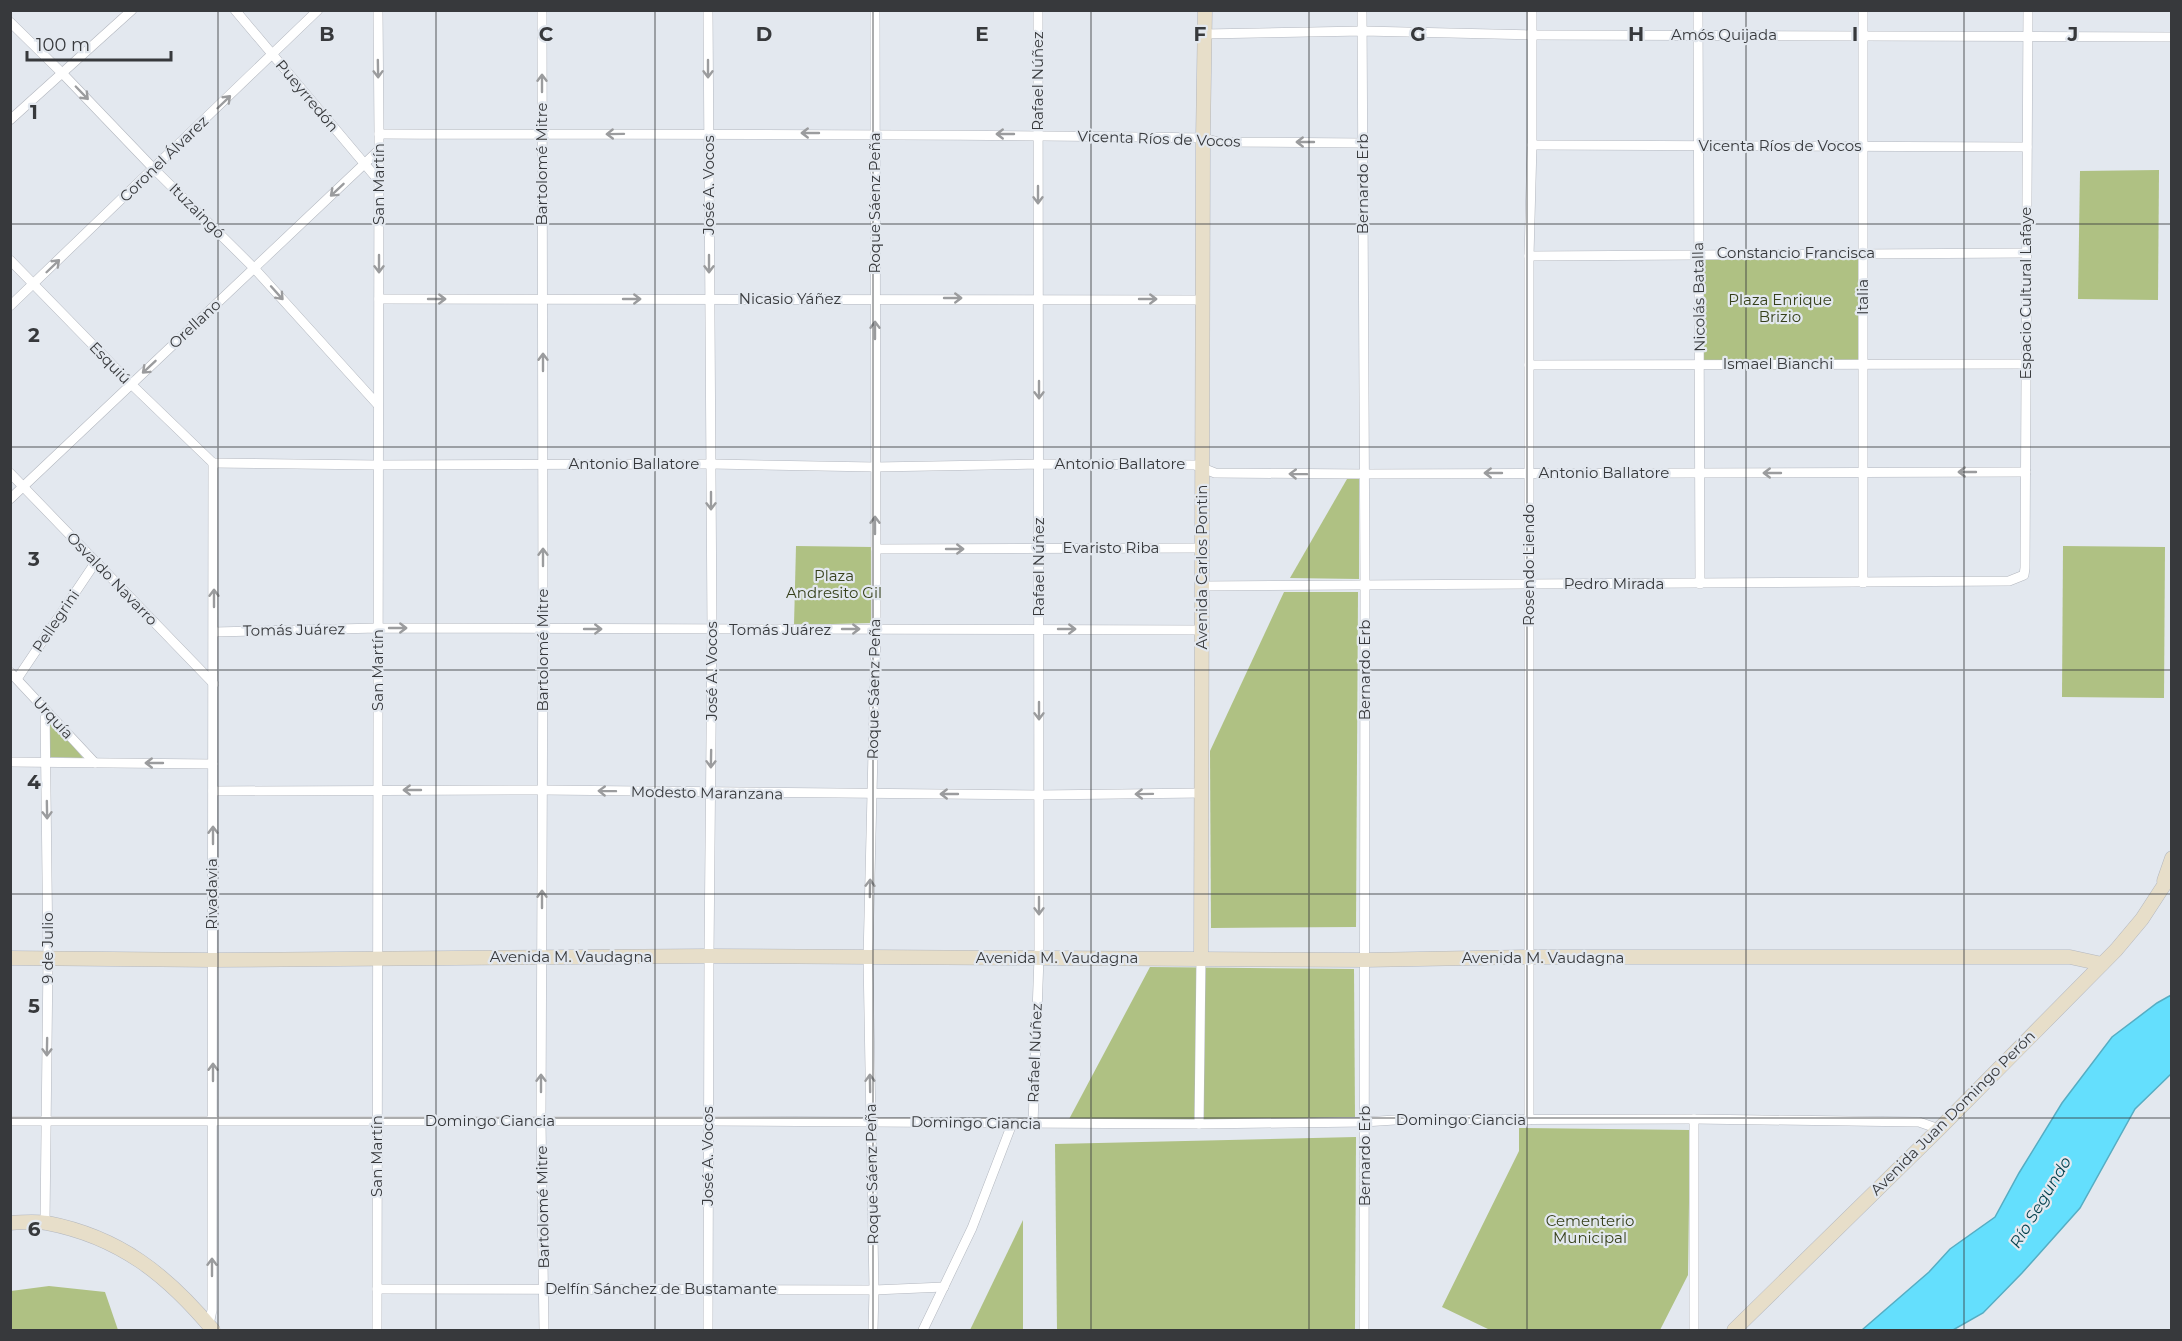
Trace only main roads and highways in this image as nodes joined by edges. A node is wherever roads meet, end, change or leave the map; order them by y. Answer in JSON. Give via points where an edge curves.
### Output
{"nodes":[{"id":1,"x":1204,"y":10,"type":"edge"},
{"id":2,"x":2172,"y":858,"type":"edge"},
{"id":3,"x":2172,"y":873,"type":"edge"},
{"id":4,"x":2162,"y":887,"type":"junction"},
{"id":5,"x":10,"y":958,"type":"edge"},
{"id":6,"x":1201,"y":959,"type":"junction"},
{"id":7,"x":2102,"y":964,"type":"junction"},
{"id":8,"x":10,"y":1223,"type":"edge"},
{"id":9,"x":211,"y":1328,"type":"edge"},
{"id":10,"x":1734,"y":1330,"type":"edge"}],
"edges":[{"from":1,"to":6,"type":"main road","name":"Avenida Carlos Pontin"},
{"from":2,"to":4,"type":"main road"},
{"from":3,"to":4,"type":"main road"},
{"from":4,"to":7,"type":"main road","name":"Avenida Juan Domingo Perón","via":[[2142,919]]},
{"from":5,"to":6,"type":"main road","name":"Avenida M. Vaudagna"},
{"from":6,"to":7,"type":"main road","name":"Avenida M. Vaudagna","via":[[2070,957]]},
{"from":7,"to":10,"type":"main road","name":"Avenida Juan Domingo Perón"},
{"from":8,"to":9,"type":"main road","via":[[45,1222],[81,1232],[137,1257],[175,1288]]}]}
